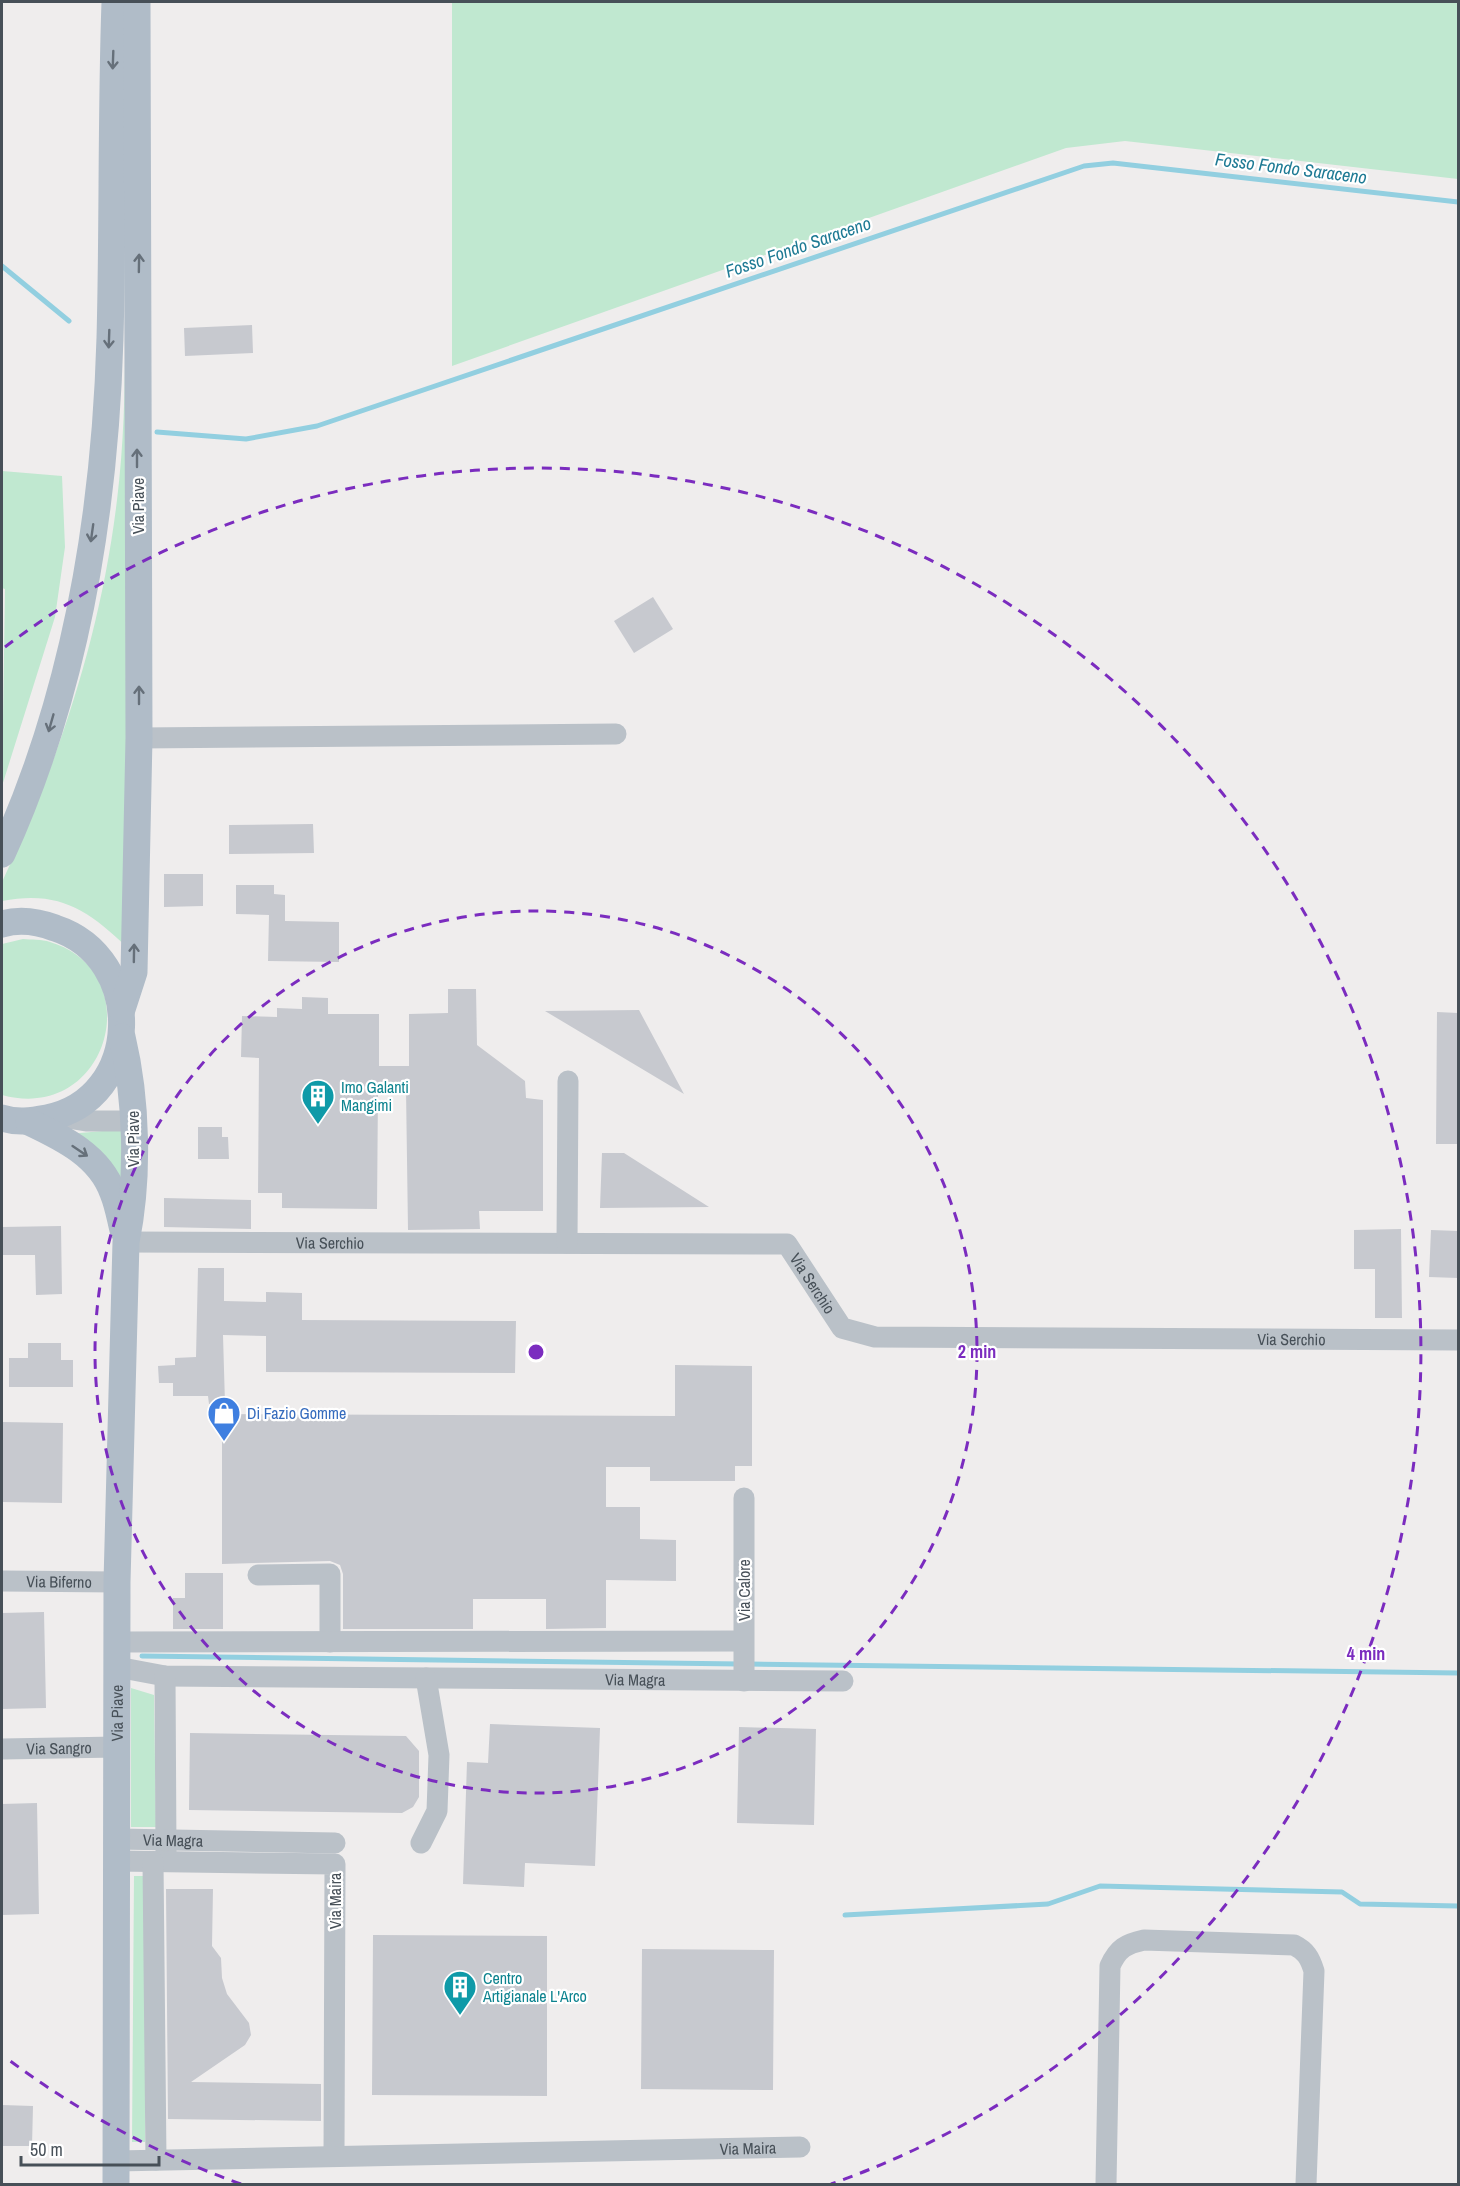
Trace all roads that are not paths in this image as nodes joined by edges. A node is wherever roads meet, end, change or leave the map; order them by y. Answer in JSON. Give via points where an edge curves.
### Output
{"nodes":[{"id":1,"x":115,"y":2,"type":"edge"},
{"id":2,"x":137,"y":2,"type":"edge"},
{"id":3,"x":616,"y":734,"type":"dead end"},
{"id":4,"x":139,"y":738,"type":"junction"},
{"id":5,"x":2,"y":854,"type":"edge"},
{"id":6,"x":2,"y":924,"type":"edge"},
{"id":7,"x":122,"y":1009,"type":"junction"},
{"id":8,"x":122,"y":1037,"type":"junction"},
{"id":9,"x":568,"y":1081,"type":"dead end"},
{"id":10,"x":56,"y":1116,"type":"junction"},
{"id":11,"x":11,"y":1121,"type":"edge"},
{"id":12,"x":134,"y":1121,"type":"junction"},
{"id":13,"x":126,"y":1242,"type":"junction"},
{"id":14,"x":567,"y":1243,"type":"junction"},
{"id":15,"x":1458,"y":1340,"type":"edge"},
{"id":16,"x":744,"y":1498,"type":"dead end"},
{"id":17,"x":258,"y":1575,"type":"dead end"},
{"id":18,"x":2,"y":1581,"type":"edge"},
{"id":19,"x":117,"y":1582,"type":"junction"},
{"id":20,"x":743,"y":1641,"type":"junction"},
{"id":21,"x":330,"y":1642,"type":"junction"},
{"id":22,"x":117,"y":1655,"type":"junction"},
{"id":23,"x":165,"y":1676,"type":"junction"},
{"id":24,"x":426,"y":1678,"type":"junction"},
{"id":25,"x":744,"y":1681,"type":"junction"},
{"id":26,"x":843,"y":1681,"type":"dead end"},
{"id":27,"x":117,"y":1747,"type":"junction"},
{"id":28,"x":2,"y":1749,"type":"edge"},
{"id":29,"x":166,"y":1840,"type":"junction"},
{"id":30,"x":335,"y":1843,"type":"dead end"},
{"id":31,"x":421,"y":1843,"type":"dead end"},
{"id":32,"x":117,"y":1850,"type":"junction"},
{"id":33,"x":160,"y":1862,"type":"junction"},
{"id":34,"x":800,"y":2147,"type":"dead end"},
{"id":35,"x":334,"y":2156,"type":"junction"},
{"id":36,"x":156,"y":2160,"type":"junction"},
{"id":37,"x":116,"y":2173,"type":"edge"},
{"id":38,"x":1106,"y":2184,"type":"edge"},
{"id":39,"x":1306,"y":2184,"type":"edge"}],
"edges":[{"from":1,"to":5,"type":"main road","one_way":true,"via":[[110,338],[94,518],[59,695],[38,764]]},
{"from":4,"to":2,"type":"main road","name":"Via Piave","one_way":true},
{"from":3,"to":4,"type":"street"},
{"from":7,"to":4,"type":"main road","name":"Via Piave","one_way":true,"via":[[134,972]]},
{"from":6,"to":7,"type":"main road","via":[[38,922],[68,932],[94,951],[113,978]]},
{"from":7,"to":8,"type":"main road"},
{"from":8,"to":10,"type":"main road","via":[[114,1063],[100,1086],[80,1104]]},
{"from":8,"to":12,"type":"main road","name":"Via Piave","via":[[131,1075]]},
{"from":9,"to":14,"type":"street"},
{"from":10,"to":11,"type":"main road"},
{"from":10,"to":12,"type":"street","via":[[86,1121]]},
{"from":11,"to":13,"type":"main road","name":"Via Piave","one_way":true,"via":[[86,1154],[103,1173],[113,1193]]},
{"from":12,"to":13,"type":"main road","name":"Via Piave","via":[[132,1215]]},
{"from":13,"to":14,"type":"street","name":"Via Serchio"},
{"from":13,"to":19,"type":"main road","name":"Via Piave"},
{"from":14,"to":15,"type":"street","name":"Via Serchio","via":[[787,1244],[842,1328],[875,1337]]},
{"from":16,"to":20,"type":"street","name":"Via Calore"},
{"from":17,"to":21,"type":"street","via":[[330,1574]]},
{"from":18,"to":19,"type":"street","name":"Via Biferno"},
{"from":19,"to":22,"type":"main road","name":"Via Piave"},
{"from":20,"to":21,"type":"street"},
{"from":20,"to":25,"type":"street","name":"Via Calore"},
{"from":21,"to":22,"type":"street"},
{"from":22,"to":23,"type":"street","name":"Via Magra"},
{"from":22,"to":27,"type":"main road","name":"Via Piave"},
{"from":23,"to":24,"type":"street","name":"Via Magra"},
{"from":23,"to":29,"type":"street"},
{"from":24,"to":25,"type":"street","name":"Via Magra"},
{"from":24,"to":31,"type":"street","via":[[439,1755],[437,1811]]},
{"from":25,"to":26,"type":"street","name":"Via Magra"},
{"from":27,"to":28,"type":"street","name":"Via Sangro"},
{"from":27,"to":32,"type":"main road","name":"Via Piave"},
{"from":29,"to":30,"type":"street","name":"Via Magra"},
{"from":29,"to":32,"type":"street","name":"Via Magra"},
{"from":29,"to":33,"type":"street"},
{"from":32,"to":33,"type":"street","name":"Via Maira"},
{"from":32,"to":37,"type":"main road","name":"Via Piave"},
{"from":33,"to":35,"type":"street","name":"Via Maira","via":[[335,1864]]},
{"from":33,"to":36,"type":"street"},
{"from":34,"to":35,"type":"street","name":"Via Maira"},
{"from":35,"to":36,"type":"street","name":"Via Maira"},
{"from":36,"to":37,"type":"street","name":"Via Maira"},
{"from":38,"to":39,"type":"street","via":[[1110,1966],[1125,1945],[1144,1941],[1294,1945],[1307,1954],[1314,1971]]}]}
